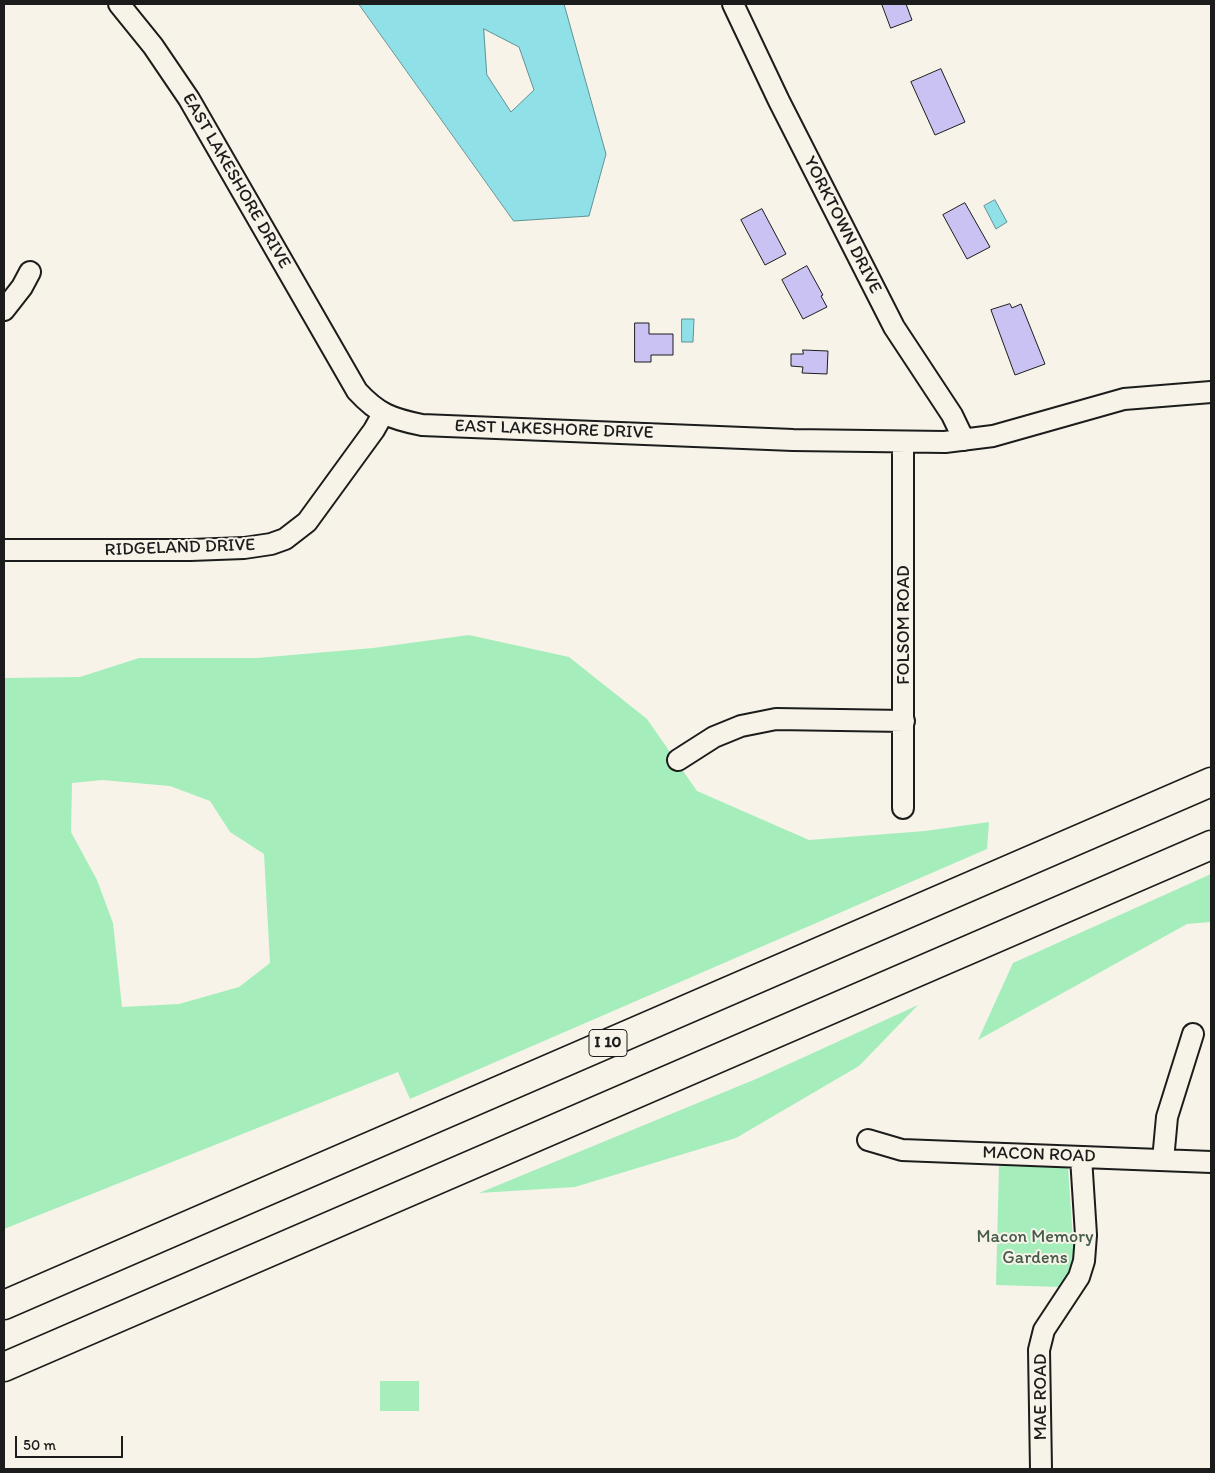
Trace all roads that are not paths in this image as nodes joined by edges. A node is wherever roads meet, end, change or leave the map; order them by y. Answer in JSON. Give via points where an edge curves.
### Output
{"nodes":[{"id":1,"x":119,"y":4,"type":"edge"},
{"id":2,"x":733,"y":4,"type":"edge"},
{"id":3,"x":30,"y":272,"type":"dead end"},
{"id":4,"x":4,"y":310,"type":"edge"},
{"id":5,"x":1211,"y":392,"type":"edge"},
{"id":6,"x":383,"y":414,"type":"junction"},
{"id":7,"x":964,"y":440,"type":"junction"},
{"id":8,"x":903,"y":442,"type":"junction"},
{"id":9,"x":4,"y":550,"type":"edge"},
{"id":10,"x":904,"y":721,"type":"junction"},
{"id":11,"x":678,"y":760,"type":"dead end"},
{"id":12,"x":1211,"y":782,"type":"edge"},
{"id":13,"x":903,"y":808,"type":"dead end"},
{"id":14,"x":1211,"y":845,"type":"edge"},
{"id":15,"x":1194,"y":1034,"type":"dead end"},
{"id":16,"x":868,"y":1140,"type":"dead end"},
{"id":17,"x":1080,"y":1157,"type":"junction"},
{"id":18,"x":1163,"y":1160,"type":"junction"},
{"id":19,"x":1211,"y":1162,"type":"edge"},
{"id":20,"x":4,"y":1305,"type":"edge"},
{"id":21,"x":4,"y":1366,"type":"edge"},
{"id":22,"x":1041,"y":1469,"type":"edge"}],
"edges":[{"from":1,"to":6,"type":"street","name":"EAST LAKESHORE DRIVE","via":[[189,99],[357,391],[370,406]]},
{"from":2,"to":7,"type":"street","name":"YORKTOWN DRIVE","via":[[894,327]]},
{"from":3,"to":4,"type":"street"},
{"from":5,"to":7,"type":"street","name":"EAST LAKESHORE DRIVE","via":[[1124,399],[993,436]]},
{"from":6,"to":8,"type":"street","name":"EAST LAKESHORE DRIVE","via":[[422,425]]},
{"from":6,"to":9,"type":"street","name":"RIDGELAND DRIVE","via":[[307,522],[298,531],[271,544],[190,550]]},
{"from":7,"to":8,"type":"street","name":"EAST LAKESHORE DRIVE"},
{"from":8,"to":10,"type":"street","name":"FOLSOM ROAD"},
{"from":10,"to":11,"type":"street","via":[[776,720],[741,726],[714,737]]},
{"from":10,"to":13,"type":"street","name":"FOLSOM ROAD"},
{"from":12,"to":20,"type":"highway","number":"I 10"},
{"from":14,"to":21,"type":"highway"},
{"from":15,"to":18,"type":"street","via":[[1166,1117]]},
{"from":16,"to":17,"type":"street","name":"MACON ROAD","via":[[902,1150]]},
{"from":17,"to":18,"type":"street","name":"MACON ROAD"},
{"from":17,"to":22,"type":"street","name":"MAE ROAD","via":[[1086,1234],[1084,1261],[1079,1277],[1044,1330],[1039,1350]]},
{"from":18,"to":19,"type":"street","name":"MACON ROAD"}]}
